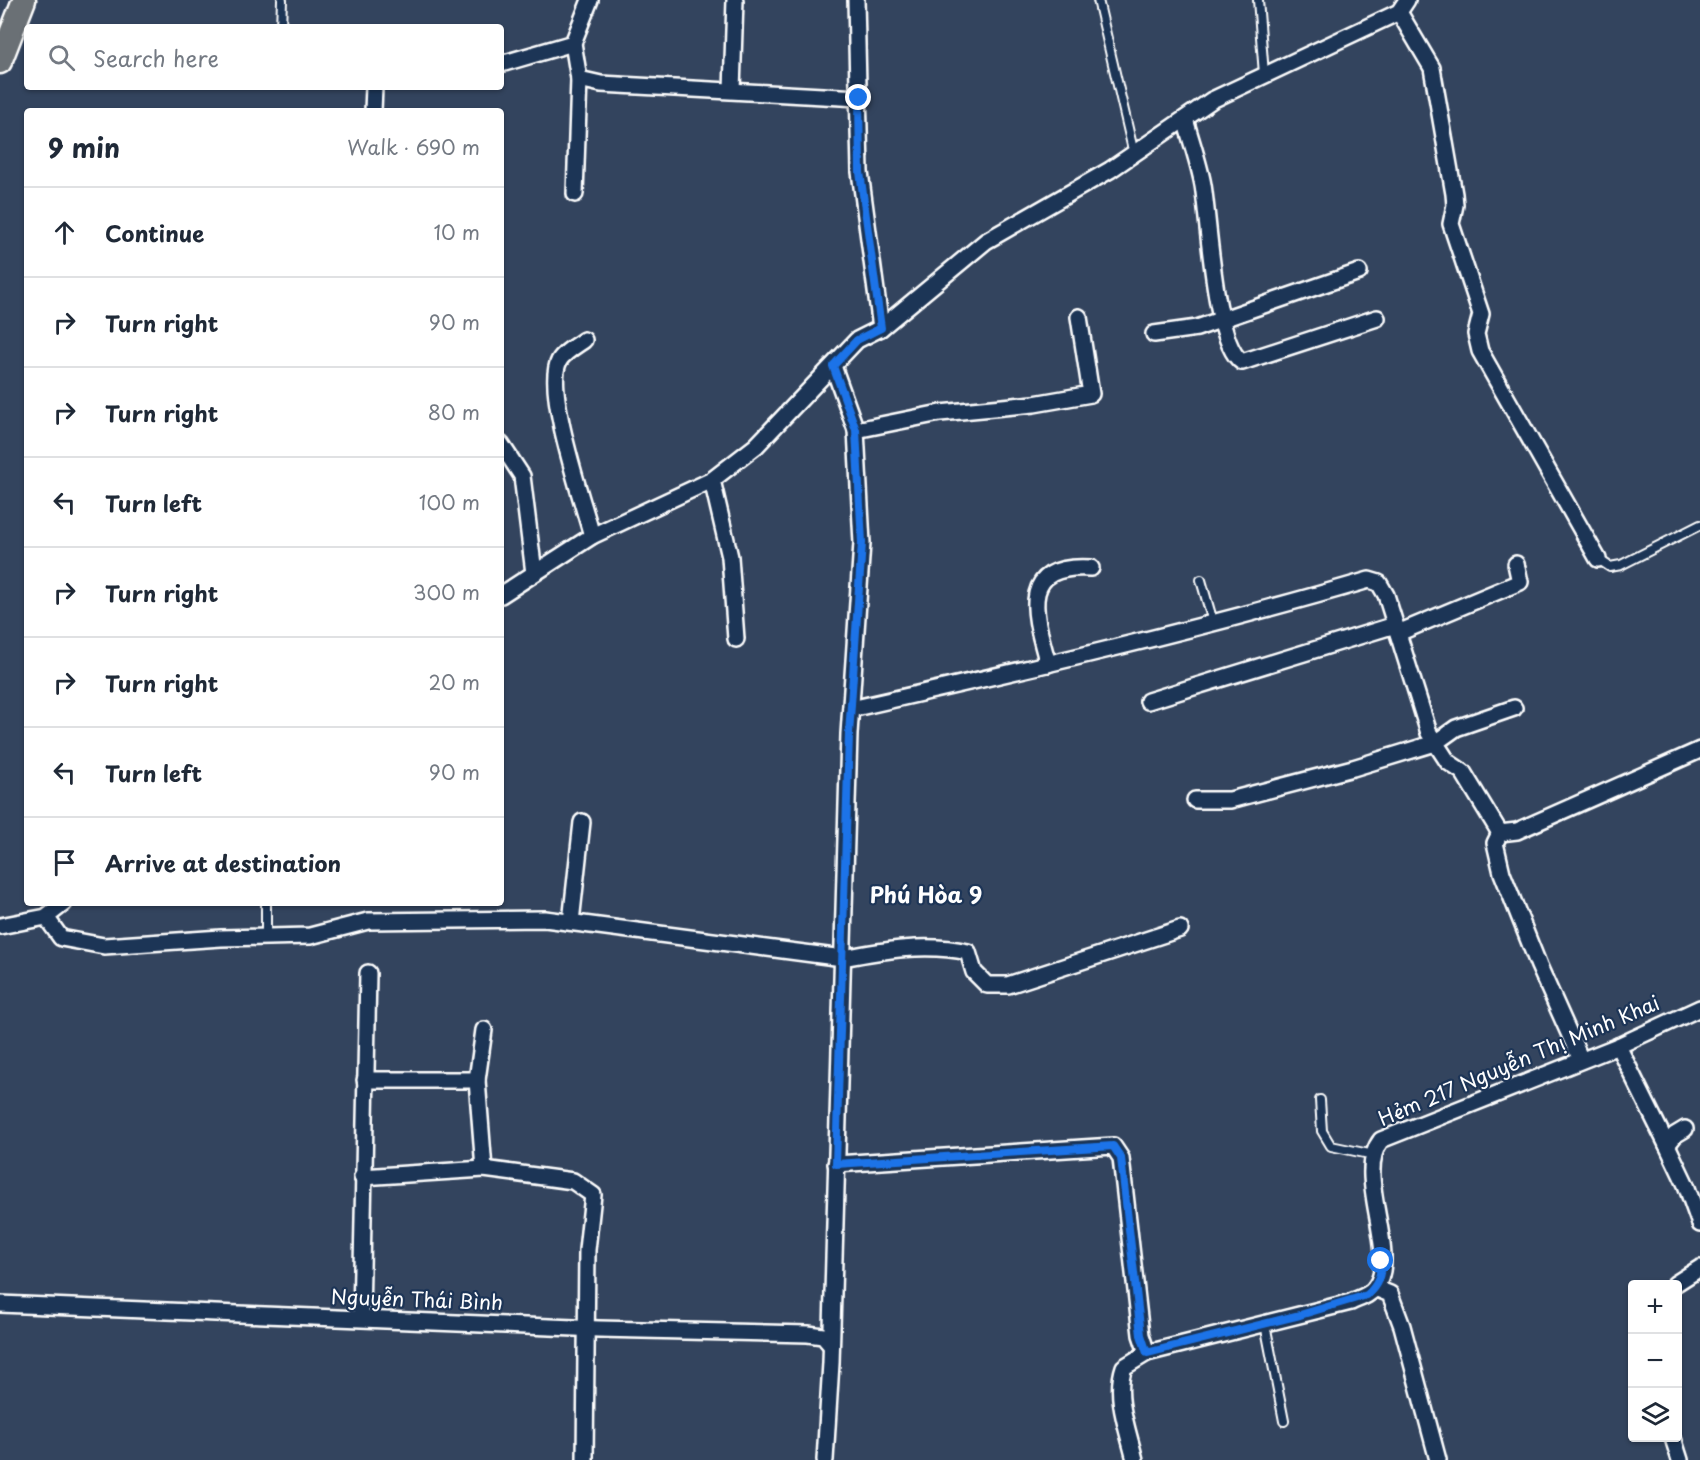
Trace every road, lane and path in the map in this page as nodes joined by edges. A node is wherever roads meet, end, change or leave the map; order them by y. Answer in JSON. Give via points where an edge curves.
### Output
{"nodes":[{"id":1,"x":24,"y":0,"type":"edge"},
{"id":2,"x":282,"y":0,"type":"edge"},
{"id":3,"x":590,"y":0,"type":"edge"},
{"id":4,"x":735,"y":0,"type":"edge"},
{"id":5,"x":856,"y":0,"type":"edge"},
{"id":6,"x":1098,"y":0,"type":"edge"},
{"id":7,"x":1258,"y":0,"type":"edge"},
{"id":8,"x":1403,"y":6,"type":"edge"},
{"id":9,"x":281,"y":24,"type":"edge"},
{"id":10,"x":573,"y":43,"type":"junction"},
{"id":11,"x":0,"y":62,"type":"edge"},
{"id":12,"x":504,"y":63,"type":"edge"},
{"id":13,"x":1264,"y":74,"type":"junction"},
{"id":14,"x":579,"y":79,"type":"junction"},
{"id":15,"x":374,"y":90,"type":"edge"},
{"id":16,"x":732,"y":90,"type":"junction"},
{"id":17,"x":859,"y":98,"type":"junction"},
{"id":18,"x":373,"y":108,"type":"edge"},
{"id":19,"x":1185,"y":119,"type":"junction"},
{"id":20,"x":1134,"y":154,"type":"junction"},
{"id":21,"x":575,"y":194,"type":"dead end"},
{"id":22,"x":1359,"y":272,"type":"dead end"},
{"id":23,"x":1078,"y":317,"type":"dead end"},
{"id":24,"x":1377,"y":318,"type":"dead end"},
{"id":25,"x":1222,"y":320,"type":"junction"},
{"id":26,"x":881,"y":328,"type":"junction"},
{"id":27,"x":1154,"y":334,"type":"dead end"},
{"id":28,"x":584,"y":340,"type":"dead end"},
{"id":29,"x":833,"y":366,"type":"junction"},
{"id":30,"x":856,"y":430,"type":"junction"},
{"id":31,"x":504,"y":449,"type":"edge"},
{"id":32,"x":712,"y":480,"type":"junction"},
{"id":33,"x":1700,"y":525,"type":"edge"},
{"id":34,"x":592,"y":536,"type":"junction"},
{"id":35,"x":1598,"y":559,"type":"joint"},
{"id":36,"x":1516,"y":564,"type":"dead end"},
{"id":37,"x":1091,"y":568,"type":"dead end"},
{"id":38,"x":534,"y":573,"type":"junction"},
{"id":39,"x":1201,"y":580,"type":"dead end"},
{"id":40,"x":504,"y":593,"type":"edge"},
{"id":41,"x":1213,"y":622,"type":"junction"},
{"id":42,"x":1396,"y":629,"type":"junction"},
{"id":43,"x":736,"y":639,"type":"dead end"},
{"id":44,"x":1048,"y":664,"type":"junction"},
{"id":45,"x":1148,"y":701,"type":"dead end"},
{"id":46,"x":1514,"y":708,"type":"dead end"},
{"id":47,"x":851,"y":709,"type":"junction"},
{"id":48,"x":1435,"y":743,"type":"junction"},
{"id":49,"x":1700,"y":750,"type":"edge"},
{"id":50,"x":1195,"y":800,"type":"dead end"},
{"id":51,"x":582,"y":822,"type":"dead end"},
{"id":52,"x":1500,"y":833,"type":"junction"},
{"id":53,"x":60,"y":906,"type":"edge"},
{"id":54,"x":266,"y":906,"type":"edge"},
{"id":55,"x":46,"y":917,"type":"junction"},
{"id":56,"x":571,"y":922,"type":"junction"},
{"id":57,"x":0,"y":926,"type":"edge"},
{"id":58,"x":1180,"y":929,"type":"dead end"},
{"id":59,"x":266,"y":937,"type":"junction"},
{"id":60,"x":843,"y":958,"type":"junction"},
{"id":61,"x":368,"y":973,"type":"dead end"},
{"id":62,"x":1700,"y":1008,"type":"edge"},
{"id":63,"x":484,"y":1030,"type":"dead end"},
{"id":64,"x":1618,"y":1046,"type":"junction"},
{"id":65,"x":1581,"y":1060,"type":"junction"},
{"id":66,"x":365,"y":1080,"type":"junction"},
{"id":67,"x":477,"y":1080,"type":"junction"},
{"id":68,"x":1320,"y":1100,"type":"dead end"},
{"id":69,"x":1685,"y":1129,"type":"dead end"},
{"id":70,"x":1667,"y":1145,"type":"junction"},
{"id":71,"x":1374,"y":1155,"type":"junction"},
{"id":72,"x":836,"y":1164,"type":"junction"},
{"id":73,"x":484,"y":1169,"type":"junction"},
{"id":74,"x":362,"y":1177,"type":"junction"},
{"id":75,"x":1700,"y":1224,"type":"edge"},
{"id":76,"x":1700,"y":1268,"type":"edge"},
{"id":77,"x":1681,"y":1280,"type":"edge"},
{"id":78,"x":1375,"y":1288,"type":"junction"},
{"id":79,"x":0,"y":1304,"type":"edge"},
{"id":80,"x":361,"y":1318,"type":"junction"},
{"id":81,"x":1265,"y":1324,"type":"junction"},
{"id":82,"x":587,"y":1328,"type":"junction"},
{"id":83,"x":830,"y":1344,"type":"junction"},
{"id":84,"x":1147,"y":1353,"type":"junction"},
{"id":85,"x":1284,"y":1420,"type":"dead end"},
{"id":86,"x":1675,"y":1442,"type":"edge"},
{"id":87,"x":585,"y":1460,"type":"edge"},
{"id":88,"x":825,"y":1460,"type":"edge"},
{"id":89,"x":1135,"y":1460,"type":"edge"},
{"id":90,"x":1438,"y":1460,"type":"edge"},
{"id":91,"x":1680,"y":1460,"type":"edge"}],
"edges":[{"from":1,"to":11,"type":"main road"},
{"from":2,"to":9,"type":"lane"},
{"from":3,"to":10,"type":"street"},
{"from":4,"to":16,"type":"street"},
{"from":5,"to":17,"type":"street"},
{"from":6,"to":20,"type":"lane"},
{"from":7,"to":13,"type":"lane"},
{"from":8,"to":13,"type":"street"},
{"from":8,"to":35,"type":"street","via":[[1432,68],[1454,194],[1451,224],[1481,314],[1476,334],[1480,351]]},
{"from":10,"to":12,"type":"street"},
{"from":10,"to":14,"type":"street"},
{"from":13,"to":19,"type":"street","via":[[1212,100]]},
{"from":14,"to":16,"type":"street","via":[[601,84]]},
{"from":14,"to":21,"type":"street"},
{"from":15,"to":18,"type":"street"},
{"from":16,"to":17,"type":"street"},
{"from":17,"to":26,"type":"street","via":[[860,172]]},
{"from":19,"to":20,"type":"street"},
{"from":19,"to":25,"type":"street","via":[[1203,183]]},
{"from":20,"to":26,"type":"street","via":[[986,241]]},
{"from":22,"to":25,"type":"street"},
{"from":23,"to":30,"type":"street","via":[[1091,394],[940,413]]},
{"from":24,"to":25,"type":"street","via":[[1242,362],[1233,357]]},
{"from":25,"to":27,"type":"street"},
{"from":26,"to":29,"type":"street","via":[[857,340]]},
{"from":28,"to":34,"type":"street","via":[[560,360],[555,385]]},
{"from":29,"to":30,"type":"street"},
{"from":29,"to":32,"type":"street","via":[[756,446]]},
{"from":30,"to":47,"type":"street","via":[[862,543]]},
{"from":31,"to":38,"type":"street","via":[[522,476]]},
{"from":32,"to":34,"type":"street"},
{"from":32,"to":43,"type":"street","via":[[730,557]]},
{"from":33,"to":35,"type":"lane","via":[[1621,565],[1610,567]]},
{"from":34,"to":38,"type":"street"},
{"from":36,"to":42,"type":"street","via":[[1520,582]]},
{"from":37,"to":44,"type":"street","via":[[1071,567],[1046,577],[1035,592],[1036,620]]},
{"from":38,"to":40,"type":"street"},
{"from":39,"to":41,"type":"lane"},
{"from":41,"to":42,"type":"street","via":[[1369,580],[1379,583]]},
{"from":41,"to":44,"type":"street"},
{"from":42,"to":45,"type":"street"},
{"from":42,"to":48,"type":"street"},
{"from":44,"to":47,"type":"street"},
{"from":46,"to":48,"type":"street","via":[[1456,728]]},
{"from":47,"to":60,"type":"street"},
{"from":48,"to":50,"type":"street","via":[[1230,800]]},
{"from":48,"to":52,"type":"street","via":[[1448,762],[1463,772]]},
{"from":49,"to":52,"type":"street","via":[[1517,831]]},
{"from":51,"to":56,"type":"street"},
{"from":52,"to":65,"type":"street","via":[[1495,843],[1502,873]]},
{"from":53,"to":55,"type":"street"},
{"from":54,"to":59,"type":"lane"},
{"from":55,"to":57,"type":"street"},
{"from":55,"to":59,"type":"street","via":[[61,938],[104,946]]},
{"from":56,"to":59,"type":"street","via":[[368,921],[310,936]]},
{"from":56,"to":60,"type":"street"},
{"from":58,"to":60,"type":"street","via":[[1008,985],[987,985],[974,972],[968,952],[949,948],[891,948]]},
{"from":60,"to":72,"type":"street"},
{"from":61,"to":66,"type":"street"},
{"from":62,"to":64,"type":"street","name":"Hẻm 217 Nguyễn Thị Minh Khai"},
{"from":63,"to":67,"type":"street"},
{"from":64,"to":65,"type":"street","name":"Hẻm 217 Nguyễn Thị Minh Khai"},
{"from":64,"to":70,"type":"street"},
{"from":65,"to":71,"type":"street","name":"Hẻm 217 Nguyễn Thị Minh Khai","via":[[1381,1140]]},
{"from":66,"to":67,"type":"street"},
{"from":66,"to":74,"type":"street"},
{"from":67,"to":73,"type":"street"},
{"from":68,"to":71,"type":"lane","via":[[1322,1131],[1331,1146]]},
{"from":69,"to":70,"type":"street"},
{"from":70,"to":75,"type":"street"},
{"from":71,"to":78,"type":"street","name":"Hẻm 217 Nguyễn Thị Minh Khai","via":[[1381,1247],[1381,1275]]},
{"from":72,"to":83,"type":"street"},
{"from":72,"to":84,"type":"street","via":[[1113,1146],[1121,1158],[1141,1335]]},
{"from":73,"to":74,"type":"street"},
{"from":73,"to":82,"type":"street","via":[[573,1182],[593,1195],[587,1250]]},
{"from":74,"to":80,"type":"street"},
{"from":76,"to":77,"type":"street"},
{"from":78,"to":81,"type":"street","via":[[1351,1302]]},
{"from":78,"to":90,"type":"street","via":[[1390,1294],[1398,1315]]},
{"from":79,"to":80,"type":"street","name":"Nguyễn Thái Bình"},
{"from":80,"to":82,"type":"street","name":"Nguyễn Thái Bình"},
{"from":81,"to":84,"type":"street"},
{"from":81,"to":85,"type":"lane"},
{"from":82,"to":83,"type":"street","name":"Nguyễn Thái Bình","via":[[808,1334],[823,1336]]},
{"from":82,"to":87,"type":"street"},
{"from":83,"to":88,"type":"street"},
{"from":84,"to":89,"type":"street","via":[[1124,1367],[1119,1380]]},
{"from":86,"to":91,"type":"street"}]}
